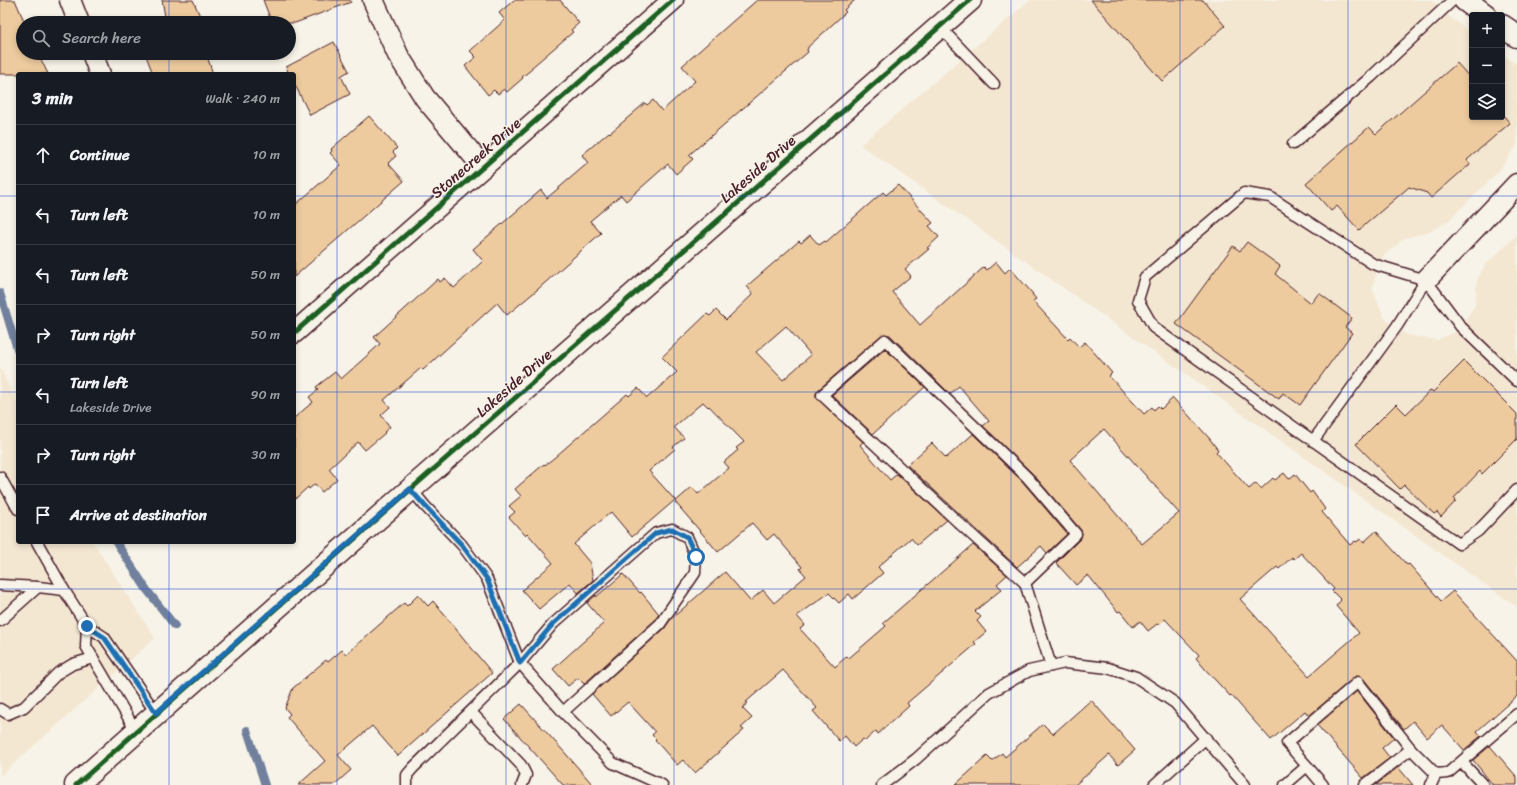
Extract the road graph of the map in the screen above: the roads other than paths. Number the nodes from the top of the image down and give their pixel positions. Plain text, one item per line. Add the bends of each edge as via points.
1 (70, 0) edge
2 (373, 0) edge
3 (673, 0) edge
4 (970, 0) edge
5 (1453, 0) edge
6 (1465, 0) edge
7 (1481, 12) edge
8 (76, 16) edge
9 (939, 26) junction
10 (1505, 28) edge
11 (1517, 36) edge
12 (95, 60) edge
13 (99, 72) edge
14 (994, 84) dead end
15 (1293, 144) dead end
16 (483, 167) junction
17 (1517, 184) edge
18 (1426, 280) junction
19 (296, 331) edge
20 (1517, 381) edge
21 (1313, 441) junction
22 (0, 477) edge
23 (410, 489) junction
24 (1517, 490) edge
25 (16, 505) edge
26 (38, 544) edge
27 (1025, 582) junction
28 (0, 585) edge
29 (38, 587) junction
30 (64, 590) junction
31 (0, 621) edge
32 (87, 626) junction
33 (93, 658) junction
34 (520, 663) junction
35 (1051, 666) junction
36 (0, 709) edge
37 (471, 712) junction
38 (563, 712) junction
39 (156, 713) junction
40 (1517, 714) edge
41 (136, 731) junction
42 (1206, 738) junction
43 (1412, 749) junction
44 (1462, 762) junction
45 (1307, 766) junction
46 (1436, 774) junction
47 (76, 785) edge
48 (407, 785) edge
49 (522, 785) edge
50 (662, 785) edge
51 (882, 785) edge
52 (1154, 785) edge
53 (1245, 785) edge
54 (1285, 785) edge
55 (1323, 785) edge
56 (1365, 785) edge
57 (1431, 785) edge
58 (1483, 785) edge

1 - 8 street
2 - 16 street via 398,55 425,98
3 - 16 street, Stonecreek Drive
4 - 9 street, Lakeside Drive
5 - 15 lane
6 - 7 street
9 - 14 lane
9 - 23 street, Lakeside Drive
10 - 11 street
12 - 13 street
16 - 19 street, Stonecreek Drive
17 - 18 street
18 - 20 lane via 1461,327
18 - 21 lane via 1397,326
18 - 21 lane via 1373,264 1270,197 1244,193 1145,277 1138,300 1154,328
21 - 24 lane via 1459,544 1478,531
22 - 25 lane
23 - 34 lane via 462,545 487,579
23 - 39 street, Lakeside Drive
26 - 30 lane
27 - 27 lane via 822,395 885,340 1027,477 1076,534
27 - 35 lane
28 - 29 lane
29 - 30 lane
29 - 31 lane
30 - 32 lane
32 - 33 lane via 86,646
32 - 39 lane via 104,637
33 - 36 lane via 73,664 58,673 24,707 8,714
33 - 41 lane
34 - 37 lane
34 - 38 lane
34 - 38 lane via 553,624 656,533 672,529 687,537 696,557 695,573 660,624
35 - 42 lane via 1065,664 1108,668 1136,677 1175,703
35 - 51 lane via 1029,672 990,693 916,759
37 - 48 lane via 413,768 407,775
37 - 49 lane via 521,765 526,775
38 - 50 lane via 613,762
39 - 41 street, Lakeside Drive
40 - 44 lane
41 - 47 street, Lakeside Drive
42 - 52 lane
42 - 53 lane
43 - 45 lane via 1358,682 1287,743
43 - 46 lane
43 - 56 lane
44 - 46 lane via 1448,774
44 - 58 lane
45 - 54 lane
45 - 55 lane
46 - 57 lane

